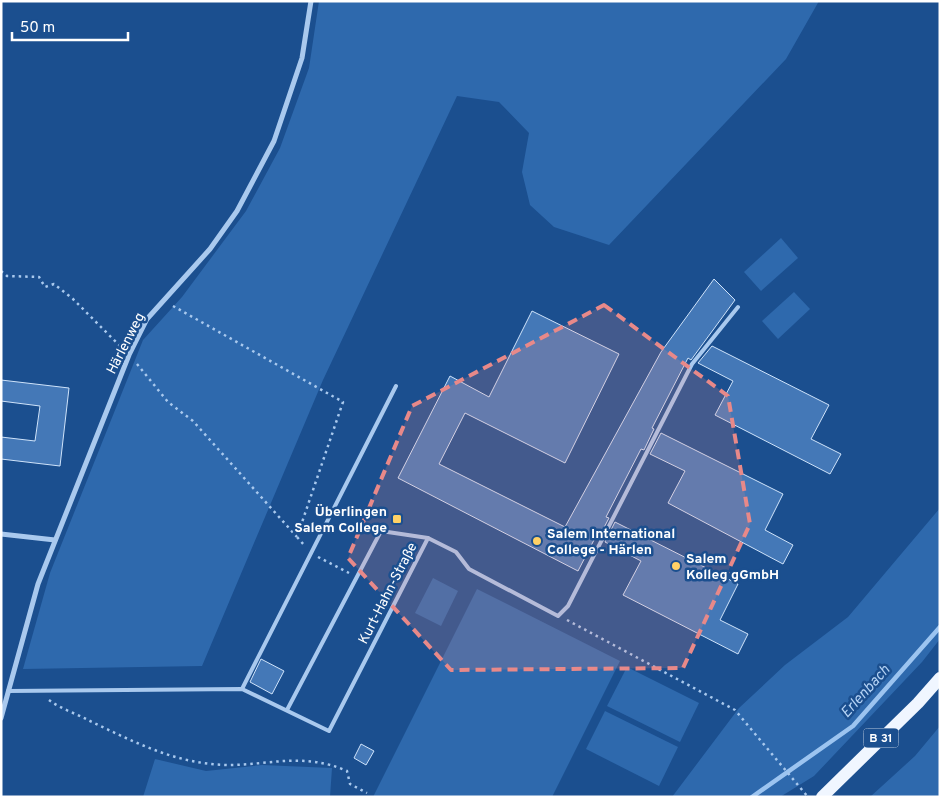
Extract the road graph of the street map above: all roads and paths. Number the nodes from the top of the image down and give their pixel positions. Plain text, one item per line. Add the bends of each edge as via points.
1 (310, 1) edge
2 (1, 271) edge
3 (163, 301) junction
4 (738, 307) dead end
5 (129, 355) junction
6 (396, 386) dead end
7 (1, 534) edge
8 (297, 537) junction
9 (428, 538) junction
10 (55, 540) junction
11 (311, 553) junction
12 (356, 577) junction
13 (558, 616) junction
14 (940, 678) edge
15 (242, 689) junction
16 (8, 691) junction
17 (42, 691) junction
18 (287, 710) junction
19 (1, 718) edge
20 (368, 793) dead end
21 (808, 797) edge
22 (822, 797) edge

1 - 3 street, Härlenweg via 302,58 274,141 237,211 210,249
2 - 5 path via 7,276 39,277 45,287 54,284
3 - 5 street, Härlenweg via 147,319
3 - 8 path via 343,402
4 - 13 lane via 692,364 568,606
5 - 8 path via 168,402 193,421
5 - 10 street, Härlenweg
6 - 11 lane
7 - 10 street
8 - 11 path
9 - 12 lane, Kurt-Hahn-Straße via 381,531
9 - 13 lane via 456,552 469,569
9 - 18 lane, Kurt-Hahn-Straße via 329,732
10 - 16 street, Härlenweg via 38,584
11 - 12 path
11 - 15 lane
12 - 18 lane, Kurt-Hahn-Straße
13 - 21 path via 735,710
14 - 22 main road, B 31
15 - 17 lane, Kurt-Hahn-Straße
15 - 18 lane, Kurt-Hahn-Straße
16 - 17 lane, Kurt-Hahn-Straße
16 - 19 street
17 - 20 path via 50,702 171,757 229,765 284,760 327,762 347,771 350,784

